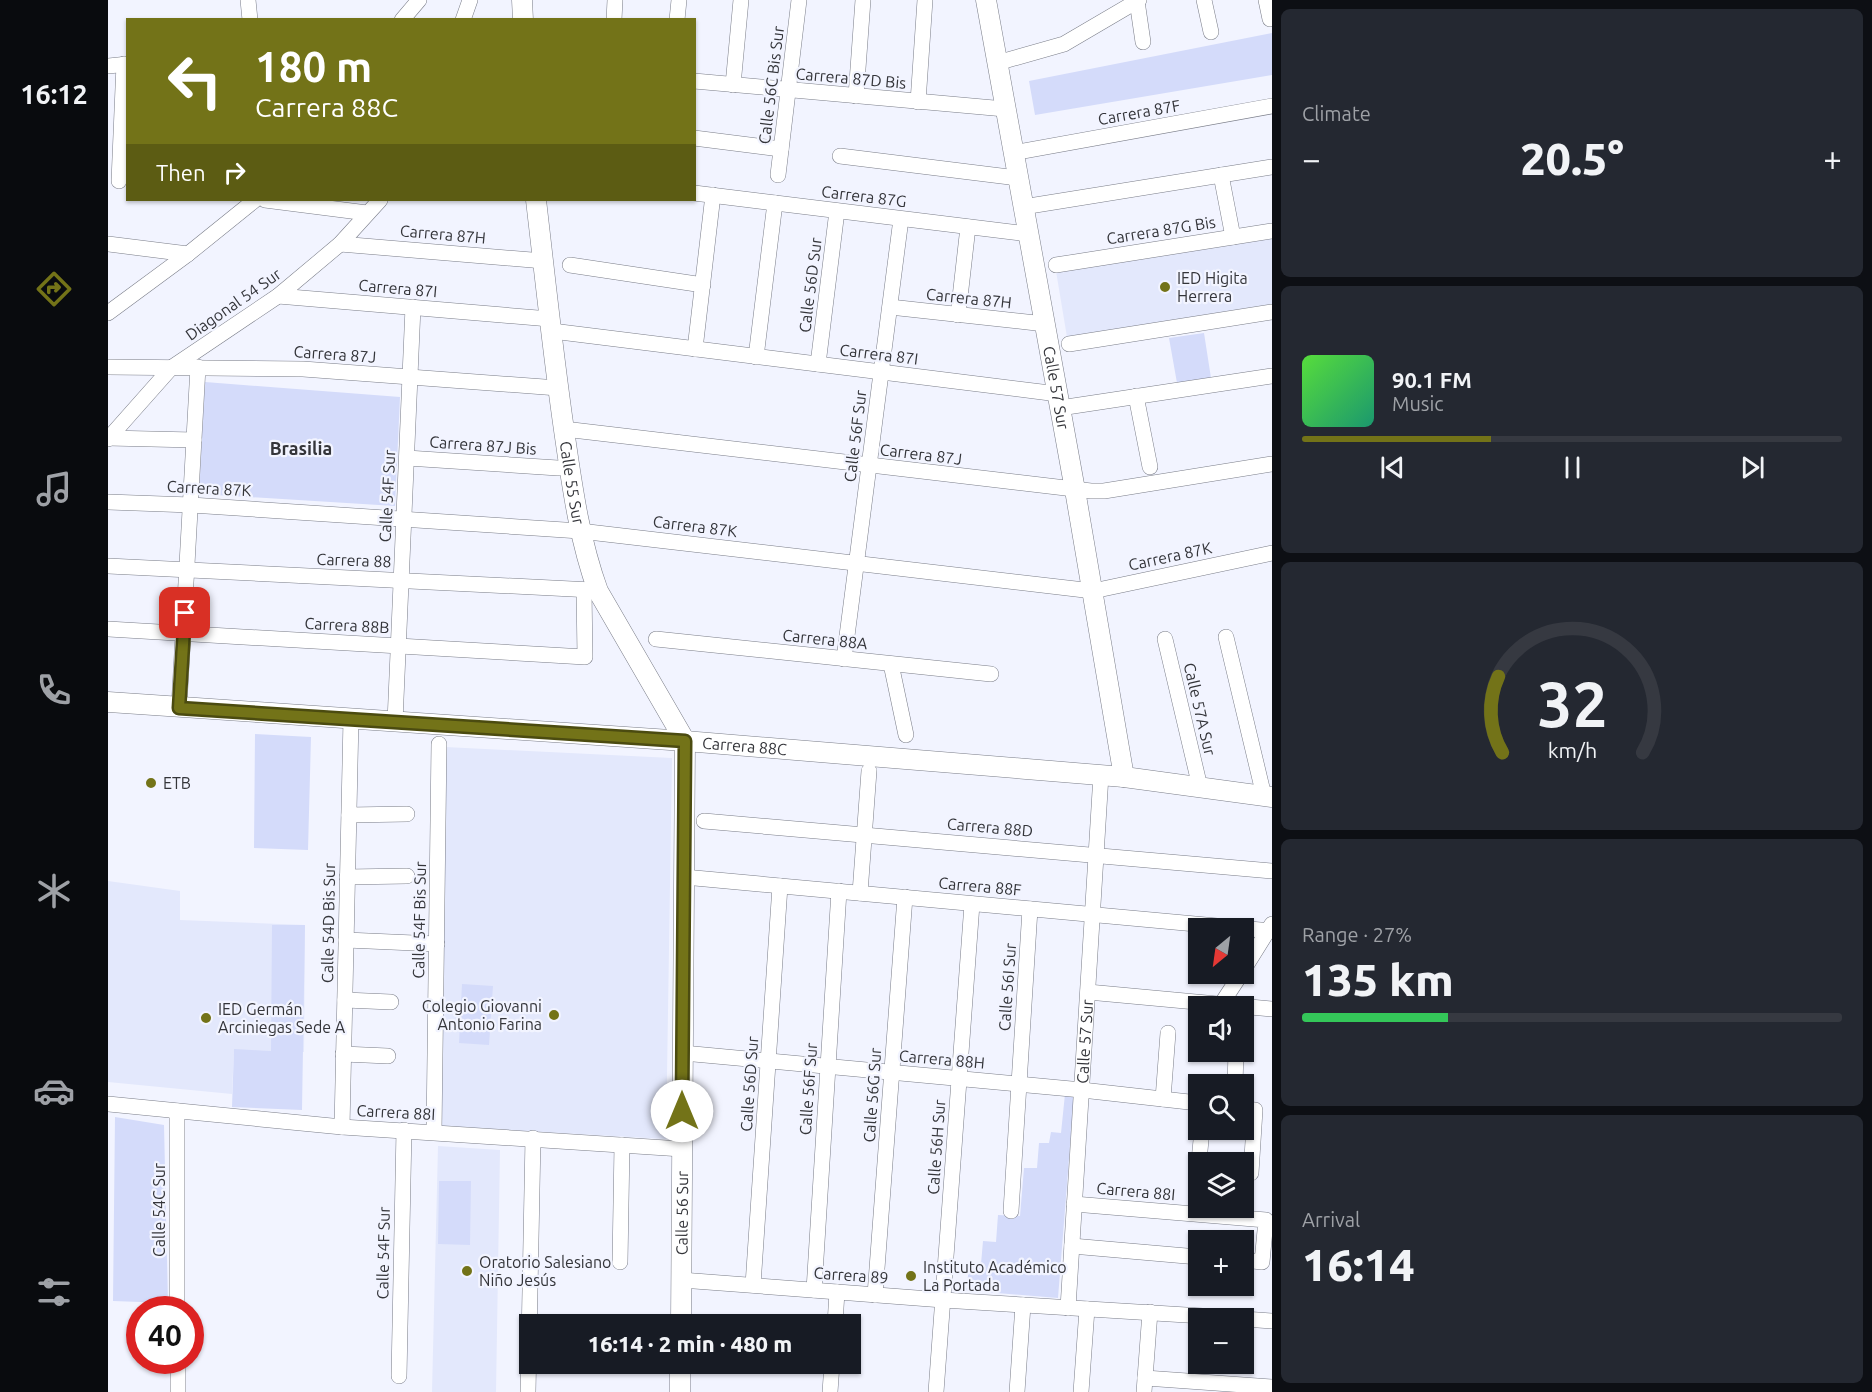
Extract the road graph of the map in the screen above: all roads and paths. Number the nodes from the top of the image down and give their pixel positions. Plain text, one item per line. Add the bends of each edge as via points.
1 (248, 0) edge
2 (418, 0) edge
3 (471, 0) edge
4 (522, 0) edge
5 (615, 0) edge
6 (679, 0) edge
7 (741, 0) edge
8 (799, 0) edge
9 (863, 0) edge
10 (925, 0) edge
11 (986, 0) edge
12 (1204, 0) edge
13 (1266, 0) edge
14 (1138, 1) edge
15 (250, 18) edge
16 (404, 18) edge
17 (464, 18) edge
18 (524, 18) edge
19 (614, 18) edge
20 (677, 18) edge
21 (1270, 19) dead end
22 (1210, 32) dead end
23 (1143, 42) dead end
24 (997, 63) junction
25 (120, 65) edge
26 (696, 81) edge
27 (734, 85) junction
28 (788, 90) junction
29 (856, 96) junction
30 (918, 102) junction
31 (1272, 106) edge
32 (1005, 109) junction
33 (696, 138) edge
34 (781, 149) junction
35 (1013, 153) junction
36 (840, 156) dead end
37 (1272, 167) edge
38 (778, 175) dead end
39 (1221, 176) junction
40 (1018, 178) junction
41 (118, 181) edge
42 (696, 193) edge
43 (712, 195) junction
44 (254, 201) edge
45 (273, 201) edge
46 (379, 201) edge
47 (537, 201) edge
48 (775, 203) junction
49 (1023, 207) junction
50 (837, 211) junction
51 (367, 213) junction
52 (901, 219) junction
53 (968, 227) junction
54 (1272, 231) edge
55 (1028, 234) junction
56 (1233, 237) junction
57 (108, 244) edge
58 (340, 244) junction
59 (188, 254) junction
60 (544, 261) junction
61 (570, 265) dead end
62 (1056, 266) dead end
63 (703, 285) junction
64 (278, 296) junction
65 (414, 307) junction
66 (890, 308) junction
67 (109, 312) edge
68 (1272, 312) edge
69 (958, 315) junction
70 (1045, 324) junction
71 (551, 325) junction
72 (1069, 344) dead end
73 (695, 349) junction
74 (756, 357) junction
75 (818, 364) junction
76 (108, 367) edge
77 (198, 367) junction
78 (171, 368) junction
79 (881, 372) junction
80 (1272, 376) edge
81 (410, 378) junction
82 (558, 388) junction
83 (1136, 396) junction
84 (1059, 401) junction
85 (564, 429) junction
86 (108, 438) edge
87 (194, 440) junction
88 (407, 458) junction
89 (1272, 464) edge
90 (869, 466) junction
91 (1150, 467) dead end
92 (558, 468) dead end
93 (1076, 490) junction
94 (108, 502) edge
95 (190, 505) junction
96 (404, 519) junction
97 (580, 531) junction
98 (1272, 553) edge
99 (856, 564) junction
100 (108, 566) edge
101 (187, 571) junction
102 (401, 580) junction
103 (591, 590) junction
104 (1093, 591) junction
105 (108, 628) edge
106 (183, 633) junction
107 (1226, 637) dead end
108 (656, 639) dead end
109 (1165, 639) dead end
110 (398, 646) junction
111 (844, 659) junction
112 (891, 664) junction
113 (991, 674) dead end
114 (108, 702) edge
115 (179, 708) junction
116 (351, 719) junction
117 (395, 722) junction
118 (906, 735) dead end
119 (685, 741) junction
120 (439, 744) dead end
121 (869, 771) dead end
122 (1101, 775) junction
123 (1125, 777) junction
124 (1200, 787) junction
125 (1268, 796) edge
126 (407, 814) dead end
127 (349, 815) junction
128 (704, 821) dead end
129 (864, 835) junction
130 (1096, 854) junction
131 (1272, 871) edge
132 (407, 876) dead end
133 (347, 877) junction
134 (684, 877) junction
135 (780, 886) junction
136 (839, 891) junction
137 (860, 893) junction
138 (905, 897) junction
139 (972, 904) junction
140 (1030, 909) junction
141 (1093, 915) junction
142 (1271, 929) edge
143 (346, 940) junction
144 (437, 944) junction
145 (1254, 954) edge
146 (1088, 992) junction
147 (345, 1000) junction
148 (391, 1002) dead end
149 (1188, 1002) edge
150 (1254, 1008) edge
151 (1272, 1009) edge
152 (1168, 1034) dead end
153 (683, 1053) junction
154 (344, 1054) junction
155 (388, 1056) dead end
156 (768, 1061) junction
157 (828, 1066) junction
158 (892, 1072) junction
159 (959, 1079) junction
160 (1019, 1084) junction
161 (1082, 1090) junction
162 (1163, 1099) junction
163 (1188, 1102) edge
164 (108, 1104) edge
165 (177, 1111) junction
166 (342, 1127) junction
167 (404, 1130) junction
168 (434, 1132) junction
169 (533, 1138) junction
170 (622, 1145) junction
171 (682, 1149) junction
172 (1074, 1204) junction
173 (1011, 1211) dead end
174 (1072, 1246) junction
175 (1188, 1256) edge
176 (1254, 1261) edge
177 (620, 1262) dead end
178 (681, 1280) junction
179 (753, 1285) junction
180 (814, 1290) junction
181 (837, 1292) junction
182 (875, 1295) junction
183 (177, 1296) edge
184 (943, 1300) junction
185 (1023, 1305) junction
186 (1068, 1308) junction
187 (1087, 1309) junction
188 (1150, 1312) junction
189 (681, 1314) edge
190 (836, 1314) edge
191 (1188, 1315) edge
192 (1254, 1320) edge
193 (1272, 1321) edge
194 (178, 1374) edge
195 (680, 1374) edge
196 (831, 1374) edge
197 (399, 1376) dead end
198 (1145, 1385) edge
199 (1272, 1387) edge
200 (1214, 1388) edge
201 (178, 1392) edge
202 (528, 1392) edge
203 (680, 1392) edge
204 (830, 1392) edge
205 (936, 1392) edge
206 (1017, 1392) edge
207 (1081, 1392) edge

1 - 15 street
2 - 16 street
3 - 17 street
4 - 18 street
5 - 19 street
6 - 20 street
7 - 27 street
8 - 28 street, Calle 56C Bis Sur
9 - 29 street
10 - 30 street
11 - 24 street, Calle 57 Sur
12 - 22 street
13 - 21 street
14 - 23 street
14 - 24 street via 1064,44
24 - 32 street, Calle 57 Sur
25 - 41 street
26 - 27 street, Carrera 87D Bis
27 - 28 street, Carrera 87D Bis
28 - 29 street, Carrera 87D Bis
28 - 34 street, Calle 56C Bis Sur
29 - 30 street, Carrera 87D Bis
30 - 32 street, Carrera 87D Bis
31 - 35 street, Carrera 87F
32 - 35 street, Calle 57 Sur
33 - 34 street
34 - 38 street, Calle 56C Bis Sur
35 - 40 street, Calle 57 Sur
36 - 40 street
37 - 39 street
39 - 49 street
39 - 56 street
40 - 49 street, Calle 57 Sur
42 - 43 street, Carrera 87G
43 - 48 street, Carrera 87G
43 - 63 street
44 - 59 street
45 - 51 street
46 - 51 street, Diagonal 54 Sur
47 - 60 street, Calle 55 Sur
48 - 50 street, Carrera 87G
48 - 74 street
49 - 55 street, Calle 57 Sur
50 - 52 street, Carrera 87G
50 - 75 street, Calle 56D Sur
51 - 58 street, Diagonal 54 Sur
52 - 53 street, Carrera 87G
52 - 66 street, Calle 56F Sur
53 - 55 street, Carrera 87G
53 - 69 street
54 - 56 street, Carrera 87G Bis
55 - 70 street, Calle 57 Sur
56 - 62 street, Carrera 87G Bis
57 - 59 street
58 - 60 street, Carrera 87H
58 - 64 street, Diagonal 54 Sur
59 - 67 street
60 - 71 street, Calle 55 Sur
61 - 63 street
63 - 73 street
64 - 65 street, Carrera 87I
64 - 78 street, Diagonal 54 Sur
65 - 71 street, Carrera 87I
65 - 81 street, Calle 54F Sur
66 - 69 street, Carrera 87H
66 - 79 street, Calle 56F Sur
68 - 72 street
69 - 70 street, Carrera 87H
70 - 84 street, Calle 57 Sur
71 - 73 street, Carrera 87I
71 - 82 street, Calle 55 Sur
73 - 74 street, Carrera 87I
74 - 75 street, Carrera 87I
75 - 79 street, Carrera 87I
76 - 78 street, Carrera 87J
77 - 78 street, Carrera 87J
77 - 81 street, Carrera 87J via 303,369
77 - 87 street
78 - 86 street, Diagonal 54 Sur
79 - 84 street, Carrera 87I
79 - 90 street, Calle 56F Sur
80 - 83 street, Carrera 87I
81 - 82 street, Carrera 87J
81 - 88 street, Calle 54F Sur
82 - 85 street, Calle 55 Sur
83 - 84 street, Carrera 87I
83 - 91 street
84 - 93 street, Calle 57 Sur
85 - 90 street, Carrera 87J
85 - 97 street, Calle 55 Sur
86 - 87 street
87 - 95 street
88 - 92 street, Carrera 87J Bis
88 - 96 street, Calle 54F Sur
89 - 93 street, Carrera 87J via 1104,491
90 - 93 street, Carrera 87J
90 - 99 street, Calle 56F Sur
93 - 104 street, Calle 57 Sur
94 - 95 street, Carrera 87K
95 - 96 street, Carrera 87K
95 - 101 street
96 - 97 street, Carrera 87K
96 - 102 street, Calle 54F Sur
97 - 99 street, Carrera 87K
97 - 103 street, Calle 55 Sur
98 - 104 street, Carrera 87K
99 - 104 street, Carrera 87K
99 - 111 street, Calle 56F Sur
100 - 101 street, Carrera 88
101 - 102 street, Carrera 88
101 - 106 street
102 - 103 street, Carrera 88
102 - 110 street, Calle 54F Sur
103 - 110 street, Carrera 88B via 585,657
103 - 119 street, Calle 55 Sur
104 - 123 street, Calle 57 Sur
105 - 106 street, Carrera 88B
106 - 110 street, Carrera 88B
106 - 115 street
107 - 125 street
108 - 111 street, Carrera 88A
109 - 124 street, Calle 57A Sur
110 - 117 street, Calle 54F Sur
111 - 112 street, Carrera 88A
112 - 113 street, Carrera 88A
112 - 118 street
114 - 115 street, Carrera 88C
115 - 116 street, Carrera 88C
116 - 117 street, Carrera 88C
116 - 127 street, Calle 54D Bis Sur
117 - 119 street, Carrera 88C
119 - 122 street, Carrera 88C
119 - 134 street, Calle 56 Sur
120 - 144 street, Calle 54F Bis Sur
121 - 129 street
122 - 123 street, Carrera 88C
122 - 130 street, Calle 57 Sur
123 - 124 street, Carrera 88C
124 - 125 street, Carrera 88C
126 - 127 street
127 - 133 street, Calle 54D Bis Sur
128 - 129 street, Carrera 88D
129 - 130 street, Carrera 88D
129 - 137 street
130 - 131 street, Carrera 88D
130 - 141 street, Calle 57 Sur
132 - 133 street
133 - 143 street, Calle 54D Bis Sur
134 - 135 street, Carrera 88F
134 - 153 street, Calle 56 Sur
135 - 136 street, Carrera 88F
135 - 156 street, Calle 56D Sur
136 - 137 street, Carrera 88F
136 - 157 street, Calle 56F Sur
137 - 138 street, Carrera 88F
138 - 139 street, Carrera 88F
138 - 158 street, Calle 56G Sur
139 - 140 street, Carrera 88F
139 - 159 street, Calle 56H Sur
140 - 141 street, Carrera 88F
140 - 160 street, Calle 56I Sur
141 - 142 street, Carrera 88F
141 - 146 street, Calle 57 Sur
142 - 145 street
143 - 144 street
143 - 147 street, Calle 54D Bis Sur
144 - 168 street, Calle 54F Bis Sur
146 - 149 street
146 - 161 street, Calle 57 Sur
147 - 148 street
147 - 154 street, Calle 54D Bis Sur
150 - 151 street
152 - 162 street
153 - 156 street, Carrera 88H
153 - 171 street, Calle 56 Sur
154 - 155 street
154 - 166 street, Calle 54D Bis Sur
156 - 157 street, Carrera 88H
156 - 179 street, Calle 56D Sur
157 - 158 street, Carrera 88H
157 - 180 street, Calle 56F Sur
158 - 159 street, Carrera 88H
158 - 182 street, Calle 56G Sur
159 - 160 street, Carrera 88H
159 - 184 street, Calle 56H Sur
160 - 161 street, Carrera 88H
160 - 173 street, Calle 56I Sur
161 - 162 street, Carrera 88H
161 - 172 street, Calle 57 Sur
162 - 163 street, Carrera 88H
164 - 165 street, Carrera 88I
165 - 166 street, Carrera 88I
165 - 183 street, Calle 54C Sur
166 - 167 street, Carrera 88I
167 - 168 street, Carrera 88I
167 - 197 street, Calle 54F Sur
168 - 169 street, Carrera 88I
169 - 170 street, Carrera 88I
169 - 202 street
170 - 171 street, Carrera 88I
170 - 177 street
171 - 178 street, Calle 56 Sur
172 - 174 street, Calle 57 Sur
172 - 176 street, Carrera 88I via 1266,1220 1262,1262
174 - 175 street
174 - 186 street, Calle 57 Sur
178 - 179 street, Carrera 89
178 - 189 street, Calle 56 Sur
179 - 180 street, Carrera 89
180 - 181 street, Carrera 89
181 - 182 street, Carrera 89
181 - 190 street
182 - 184 street, Carrera 89
184 - 185 street, Carrera 89
184 - 205 street, Calle 56H Sur
185 - 186 street, Carrera 89
185 - 206 street
186 - 187 street, Carrera 89
187 - 188 street, Carrera 89
187 - 207 street
188 - 191 street, Carrera 89
188 - 198 street
192 - 193 street
194 - 201 street
195 - 203 street
196 - 204 street
198 - 200 street
199 - 200 street

